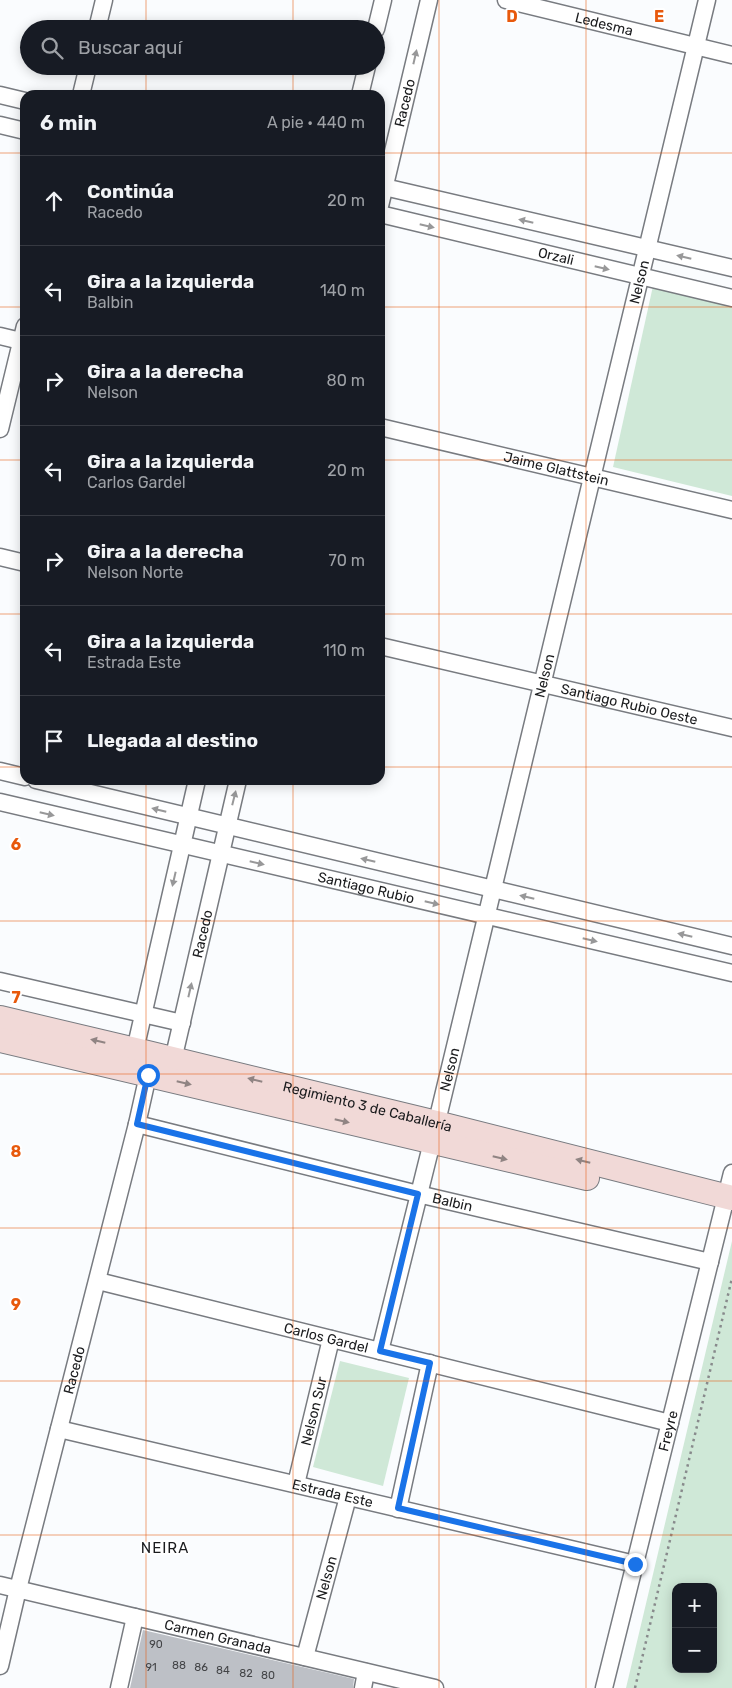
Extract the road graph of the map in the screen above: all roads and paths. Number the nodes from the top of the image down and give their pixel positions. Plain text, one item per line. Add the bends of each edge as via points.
1 (104, 0) edge
2 (383, 0) edge
3 (429, 0) edge
4 (506, 0) edge
5 (707, 0) edge
6 (99, 20) edge
7 (378, 20) edge
8 (695, 46) junction
9 (732, 55) edge
10 (86, 75) edge
11 (365, 75) edge
12 (82, 90) edge
13 (361, 90) edge
14 (0, 95) edge
15 (20, 101) edge
16 (0, 125) edge
17 (20, 130) edge
18 (385, 175) edge
19 (385, 188) edge
20 (385, 215) edge
21 (646, 249) junction
22 (732, 268) edge
23 (640, 276) junction
24 (732, 298) edge
25 (0, 336) edge
26 (20, 336) edge
27 (20, 352) edge
28 (385, 428) edge
29 (0, 430) edge
30 (591, 476) junction
31 (732, 510) edge
32 (0, 557) edge
33 (20, 562) edge
34 (385, 647) edge
35 (541, 683) junction
36 (732, 728) edge
37 (0, 771) edge
38 (20, 776) edge
39 (57, 785) edge
40 (196, 785) edge
41 (237, 785) edge
42 (0, 802) edge
43 (188, 817) junction
44 (227, 826) junction
45 (182, 846) junction
46 (220, 854) junction
47 (492, 889) junction
48 (485, 915) junction
49 (732, 946) edge
50 (732, 973) edge
51 (0, 981) edge
52 (143, 1014) junction
53 (0, 1018) edge
54 (182, 1023) junction
55 (0, 1040) edge
56 (135, 1050) junction
57 (173, 1060) junction
58 (148, 1075) junction
59 (137, 1124) junction
60 (434, 1133) junction
61 (732, 1173) edge
62 (418, 1194) junction
63 (728, 1204) edge
64 (710, 1262) junction
65 (732, 1278) edge
66 (98, 1281) junction
67 (330, 1339) junction
68 (380, 1351) junction
69 (430, 1363) junction
70 (670, 1423) junction
71 (59, 1429) junction
72 (296, 1484) junction
73 (348, 1497) junction
74 (398, 1508) junction
75 (635, 1564) junction
76 (0, 1585) edge
77 (18, 1590) junction
78 (135, 1617) junction
79 (305, 1657) junction
80 (0, 1666) edge
81 (366, 1672) junction
82 (119, 1688) edge
83 (363, 1688) edge
84 (435, 1688) edge
85 (604, 1688) edge
86 (635, 1688) edge

1 - 6 street
2 - 7 street
18 -> 3 street, Racedo
4 - 8 street, Ledesma
5 - 8 street, Nelson
8 - 9 street, Ledesma
8 - 21 street, Nelson
10 - 12 street
11 - 13 street
14 - 15 street
16 - 17 street
21 -> 19 street, Orzali
20 -> 23 street, Orzali
22 -> 21 street, Orzali
21 - 23 street, Nelson
23 - 24 street, Orzali
23 - 30 street, Nelson
25 - 26 street
27 - 29 street
28 - 30 street, Jaime Glattstein
30 - 31 street, Jaime Glattstein
30 - 35 street, Nelson
32 - 33 street
34 - 35 street, Santiago Rubio Oeste
35 - 36 street, Santiago Rubio Oeste
35 - 47 street, Nelson
37 - 38 street
43 -> 39 street, Santiago Rubio
40 - 43 street
44 -> 41 street, Racedo
42 -> 45 street, Santiago Rubio
43 - 44 street, Santiago Rubio
43 - 45 street
44 - 46 street, Racedo
47 -> 44 street, Santiago Rubio
45 - 46 street, Santiago Rubio
45 -> 52 street
46 -> 48 street, Santiago Rubio
54 -> 46 street, Racedo
47 - 48 street, Nelson
49 -> 47 street, Santiago Rubio
48 -> 50 street, Santiago Rubio
48 - 60 street, Nelson
51 - 52 street
52 - 54 street
52 - 56 street
56 -> 53 street, Regimiento 3 de Caballería
54 - 57 street, Racedo
55 - 58 street, Regimiento 3 de Caballería
56 - 57 street, Regimiento 3 de Caballería
56 - 58 street
57 - 58 street
60 -> 57 street, Regimiento 3 de Caballería
58 - 59 street, Racedo
58 -> 60 street, Regimiento 3 de Caballería
59 - 62 street, Balbin
59 - 66 street, Racedo
60 - 62 street, Nelson
60 - 63 street, Regimiento 3 de Caballería
61 - 63 street, Freyre
62 - 64 street, Balbin
62 - 68 street, Nelson
63 - 64 street, Freyre
64 - 70 street, Freyre
65 - 86 path
66 - 67 street, Carlos Gardel
66 - 71 street, Racedo
67 - 68 street, Carlos Gardel
67 - 72 street, Nelson Sur
68 - 69 street, Carlos Gardel
69 - 70 street, Carlos Gardel
69 - 74 street
70 - 75 street, Freyre
71 - 72 street, Estrada Este
71 - 77 street, Racedo
72 - 73 street, Estrada Este
73 - 74 street, Estrada Este
73 - 79 street, Nelson
74 - 75 street, Estrada Este
75 - 85 street, Freyre
76 - 77 street, Carmen Granada
77 - 78 street, Carmen Granada
77 - 80 street, Racedo
78 - 79 street, Carmen Granada
78 - 82 street
79 - 81 street, Carmen Granada
81 - 83 street
81 - 84 street, Carmen Granada

